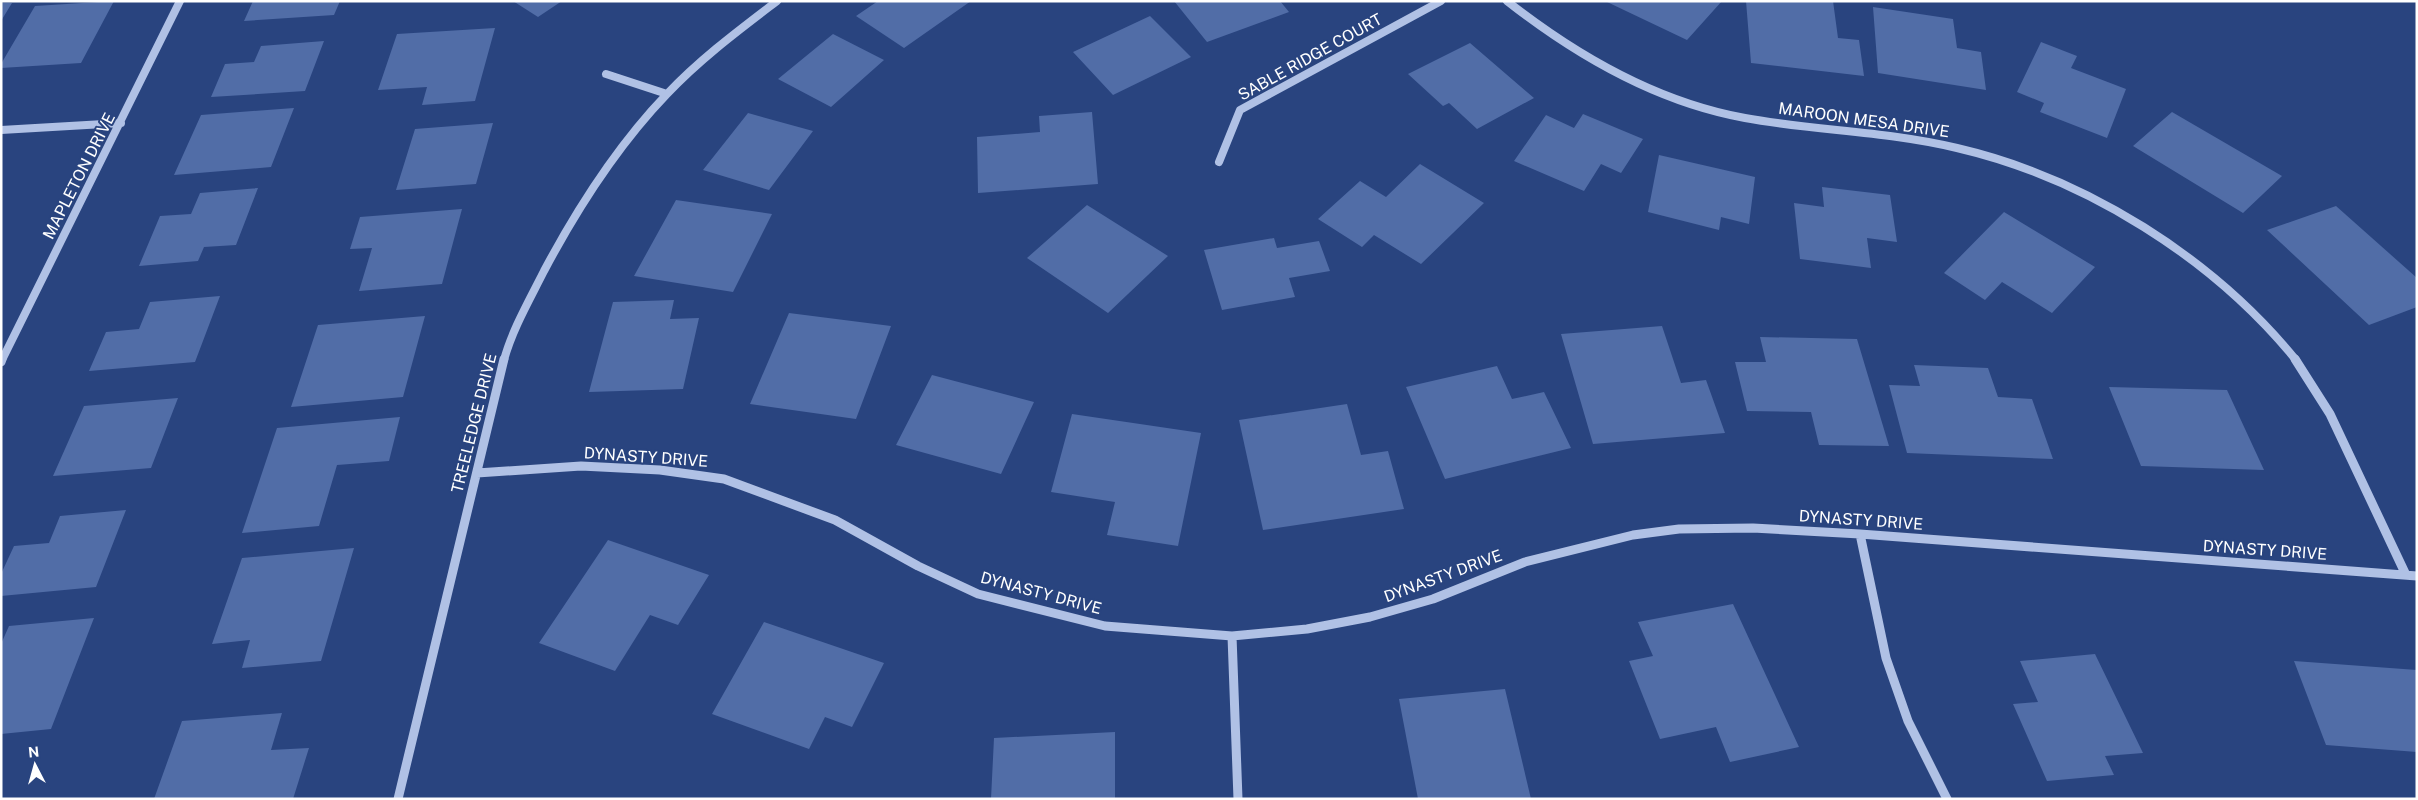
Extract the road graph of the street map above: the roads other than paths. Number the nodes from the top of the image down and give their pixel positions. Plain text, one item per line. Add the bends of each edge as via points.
1 (180, 1) edge
2 (777, 1) edge
3 (1441, 1) edge
4 (1507, 1) edge
5 (606, 74) dead end
6 (667, 94) junction
7 (121, 123) junction
8 (1, 130) edge
9 (1218, 162) dead end
10 (1, 362) edge
11 (477, 473) junction
12 (1860, 534) junction
13 (2406, 575) junction
14 (2417, 576) edge
15 (1232, 636) junction
16 (398, 799) edge
17 (1238, 799) edge
18 (1947, 799) edge

1 - 7 street, MAPLETON DRIVE
2 - 6 street, TREELEDGE DRIVE via 704,59
3 - 9 street, SABLE RIDGE COURT via 1240,110
4 - 13 street, MAROON MESA DRIVE via 1561,42 1606,69 1650,89 1741,117 1800,127 1912,138 1967,150 2034,172 2099,199 2164,239 2260,320 2299,364 2336,424
5 - 6 street
6 - 11 street, TREELEDGE DRIVE via 633,132 593,187 531,293 506,353
7 - 8 street
7 - 10 street, MAPLETON DRIVE
11 - 15 street, DYNASTY DRIVE via 581,466 660,470 724,479 835,520 918,566 978,594 1105,626
11 - 16 street, TREELEDGE DRIVE
12 - 13 street, DYNASTY DRIVE
12 - 15 street, DYNASTY DRIVE via 1753,528 1679,529 1633,535 1525,562 1433,599 1370,617 1307,629
12 - 18 street via 1886,658 1908,721
13 - 14 street, DYNASTY DRIVE
15 - 17 street

